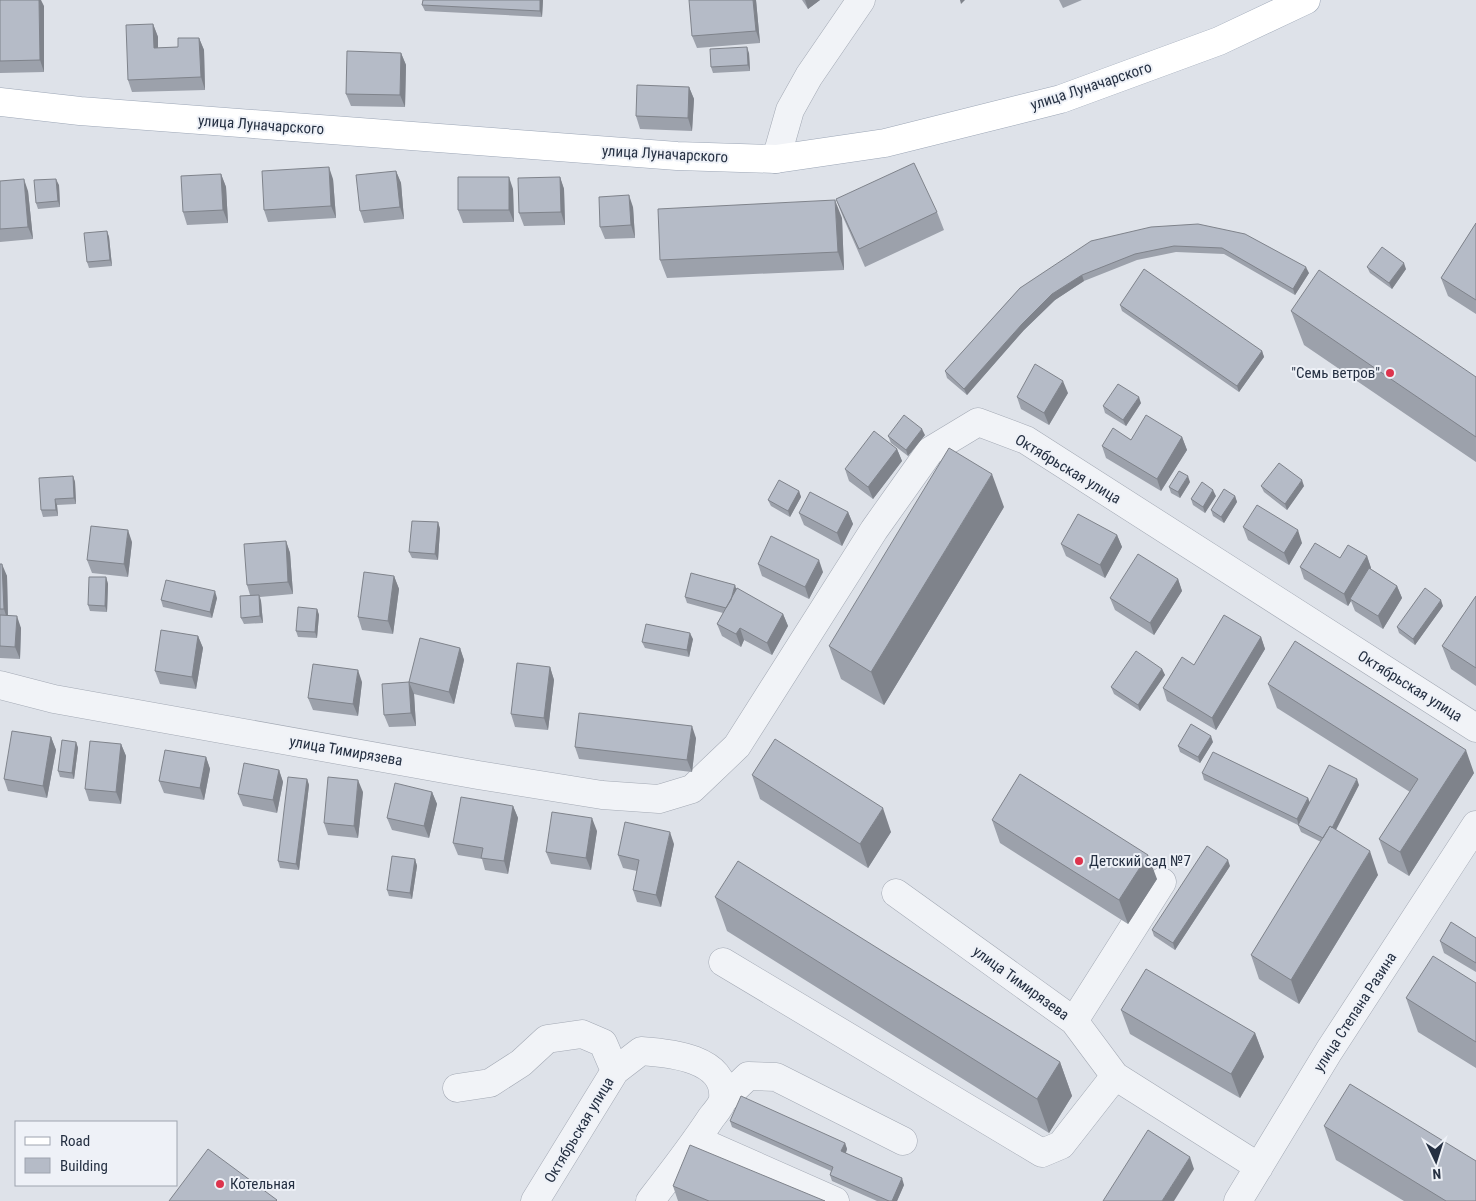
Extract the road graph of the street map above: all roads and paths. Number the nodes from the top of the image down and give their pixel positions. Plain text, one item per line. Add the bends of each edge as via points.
1 (861, 0) edge
2 (1306, 0) edge
3 (0, 102) edge
4 (776, 159) junction
5 (0, 685) edge
6 (1476, 728) edge
7 (692, 789) joint
8 (1476, 825) edge
9 (1162, 882) dead end
10 (896, 893) dead end
11 (723, 962) dead end
12 (1074, 1021) junction
13 (615, 1071) junction
14 (1116, 1076) junction
15 (457, 1088) dead end
16 (723, 1100) junction
17 (697, 1140) junction
18 (903, 1141) dead end
19 (1259, 1167) junction
20 (535, 1201) edge
21 (650, 1201) edge
22 (835, 1201) edge
23 (1238, 1201) edge

1 - 4 street via 790,110
2 - 4 main road, улица Луначарского via 1219,41 1061,98 885,142
3 - 4 main road, улица Луначарского via 80,111 677,156
5 - 7 street, улица Тимирязева via 54,699 602,795 659,799
6 - 7 street, Октябрьская улица via 1026,440 978,422 930,451 874,530 737,746
8 - 19 street, улица Степана Разина via 1329,1051
9 - 12 street
10 - 12 street, улица Тимирязева
11 - 14 street via 1042,1153 1061,1146
12 - 14 street, улица Тимирязева
13 - 15 street, Октябрьская улица via 603,1043 582,1034 548,1039 521,1063 490,1083
13 - 16 street via 641,1051 670,1053 705,1064 721,1081
13 - 20 street, Октябрьская улица
14 - 19 street, улица Тимирязева
16 - 17 street
16 - 18 street via 748,1076 776,1078
17 - 21 street
17 - 22 street
19 - 23 street, улица Степана Разина

